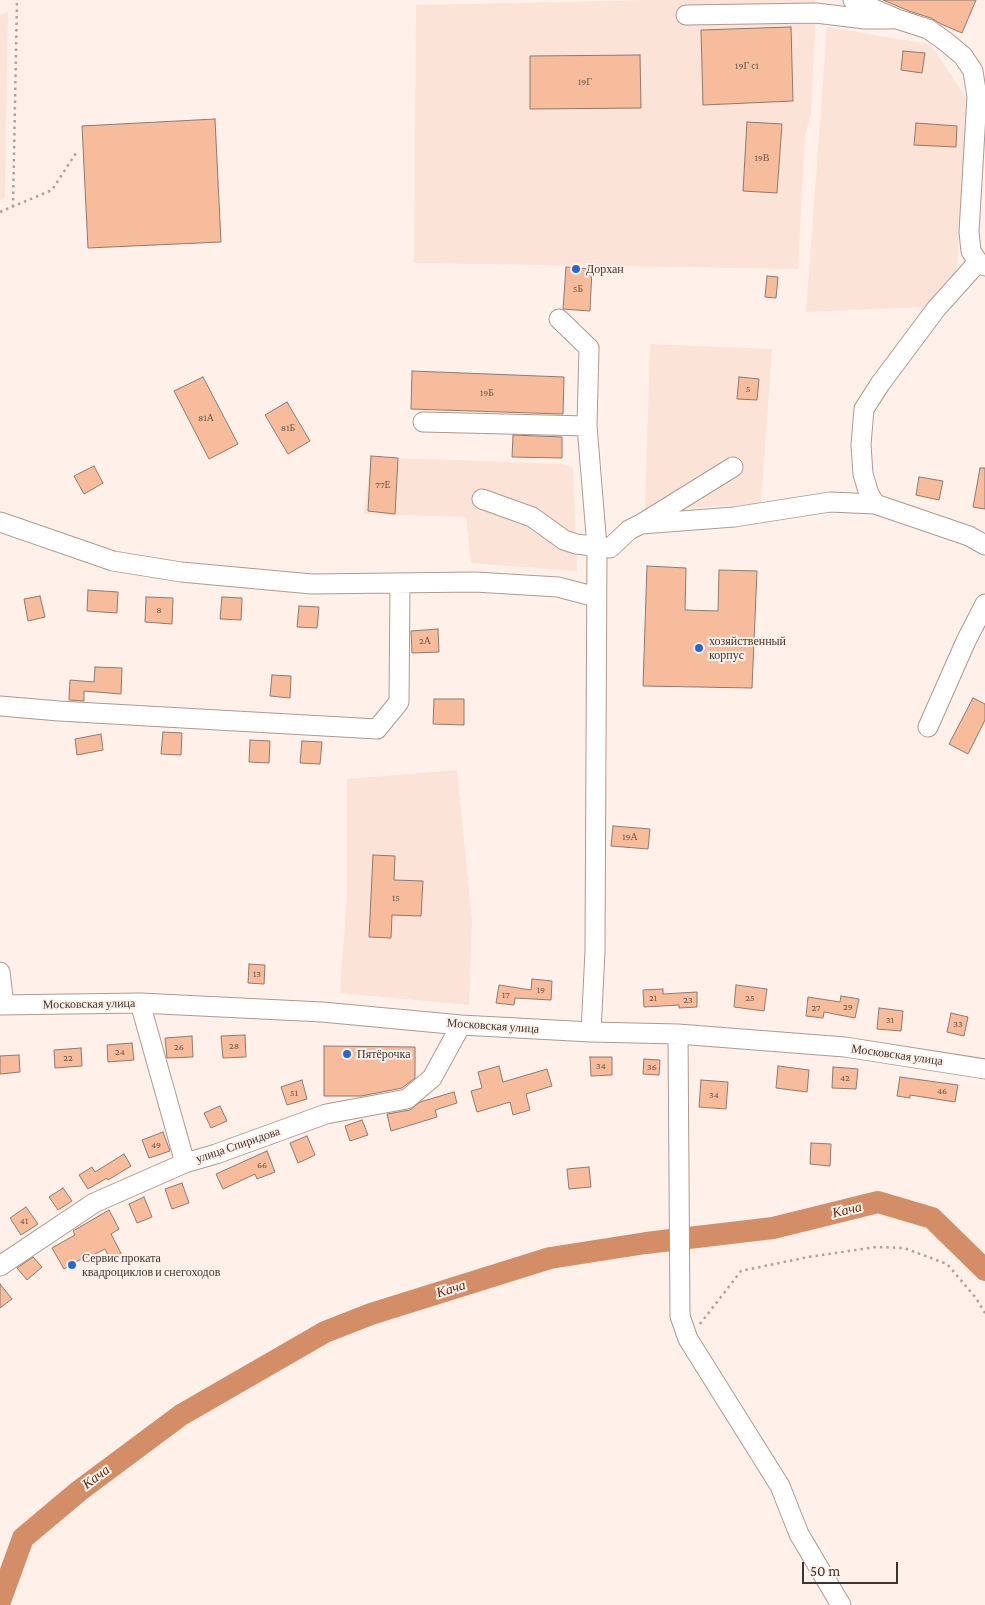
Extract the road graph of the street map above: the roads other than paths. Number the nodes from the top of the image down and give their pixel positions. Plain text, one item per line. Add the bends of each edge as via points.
1 (853, 0) edge
2 (686, 15) dead end
3 (898, 19) junction
4 (979, 73) edge
5 (982, 264) edge
6 (559, 319) dead end
7 (423, 422) dead end
8 (588, 426) junction
9 (733, 467) dead end
10 (482, 499) dead end
11 (875, 504) junction
12 (0, 522) edge
13 (641, 524) junction
14 (985, 545) edge
15 (597, 547) junction
16 (400, 583) junction
17 (596, 597) junction
18 (985, 604) edge
19 (0, 706) edge
20 (928, 727) dead end
21 (0, 972) edge
22 (140, 1003) junction
23 (2, 1005) edge
24 (461, 1025) junction
25 (591, 1032) junction
26 (678, 1034) junction
27 (985, 1069) edge
28 (185, 1163) junction
29 (0, 1266) edge
30 (840, 1605) edge

1 - 3 street
2 - 3 street via 816,13
3 - 4 street via 928,29
4 - 5 street via 969,232 971,251
5 - 11 street via 936,308 864,409 863,474
6 - 8 street via 589,348
7 - 8 street
8 - 15 street
9 - 13 street
10 - 15 street via 532,518 564,540
11 - 13 street via 830,502 734,517
11 - 14 street via 969,536
12 - 16 street via 113,561 142,567 312,584
13 - 15 street via 629,530 610,548
15 - 17 street
16 - 17 street via 475,582 558,587
16 - 19 street via 399,702 377,729
17 - 25 street via 595,950
18 - 20 street
21 - 23 street
22 - 23 street, Московская улица
22 - 24 street, Московская улица via 322,1012
22 - 28 street
24 - 25 street, Московская улица
24 - 28 street, улица Спиридова via 432,1078 407,1099 326,1114
25 - 26 street, Московская улица
26 - 27 street, Московская улица via 845,1047
26 - 30 street via 680,1316 688,1339 780,1486 799,1534
28 - 29 street, улица Спиридова via 94,1203

